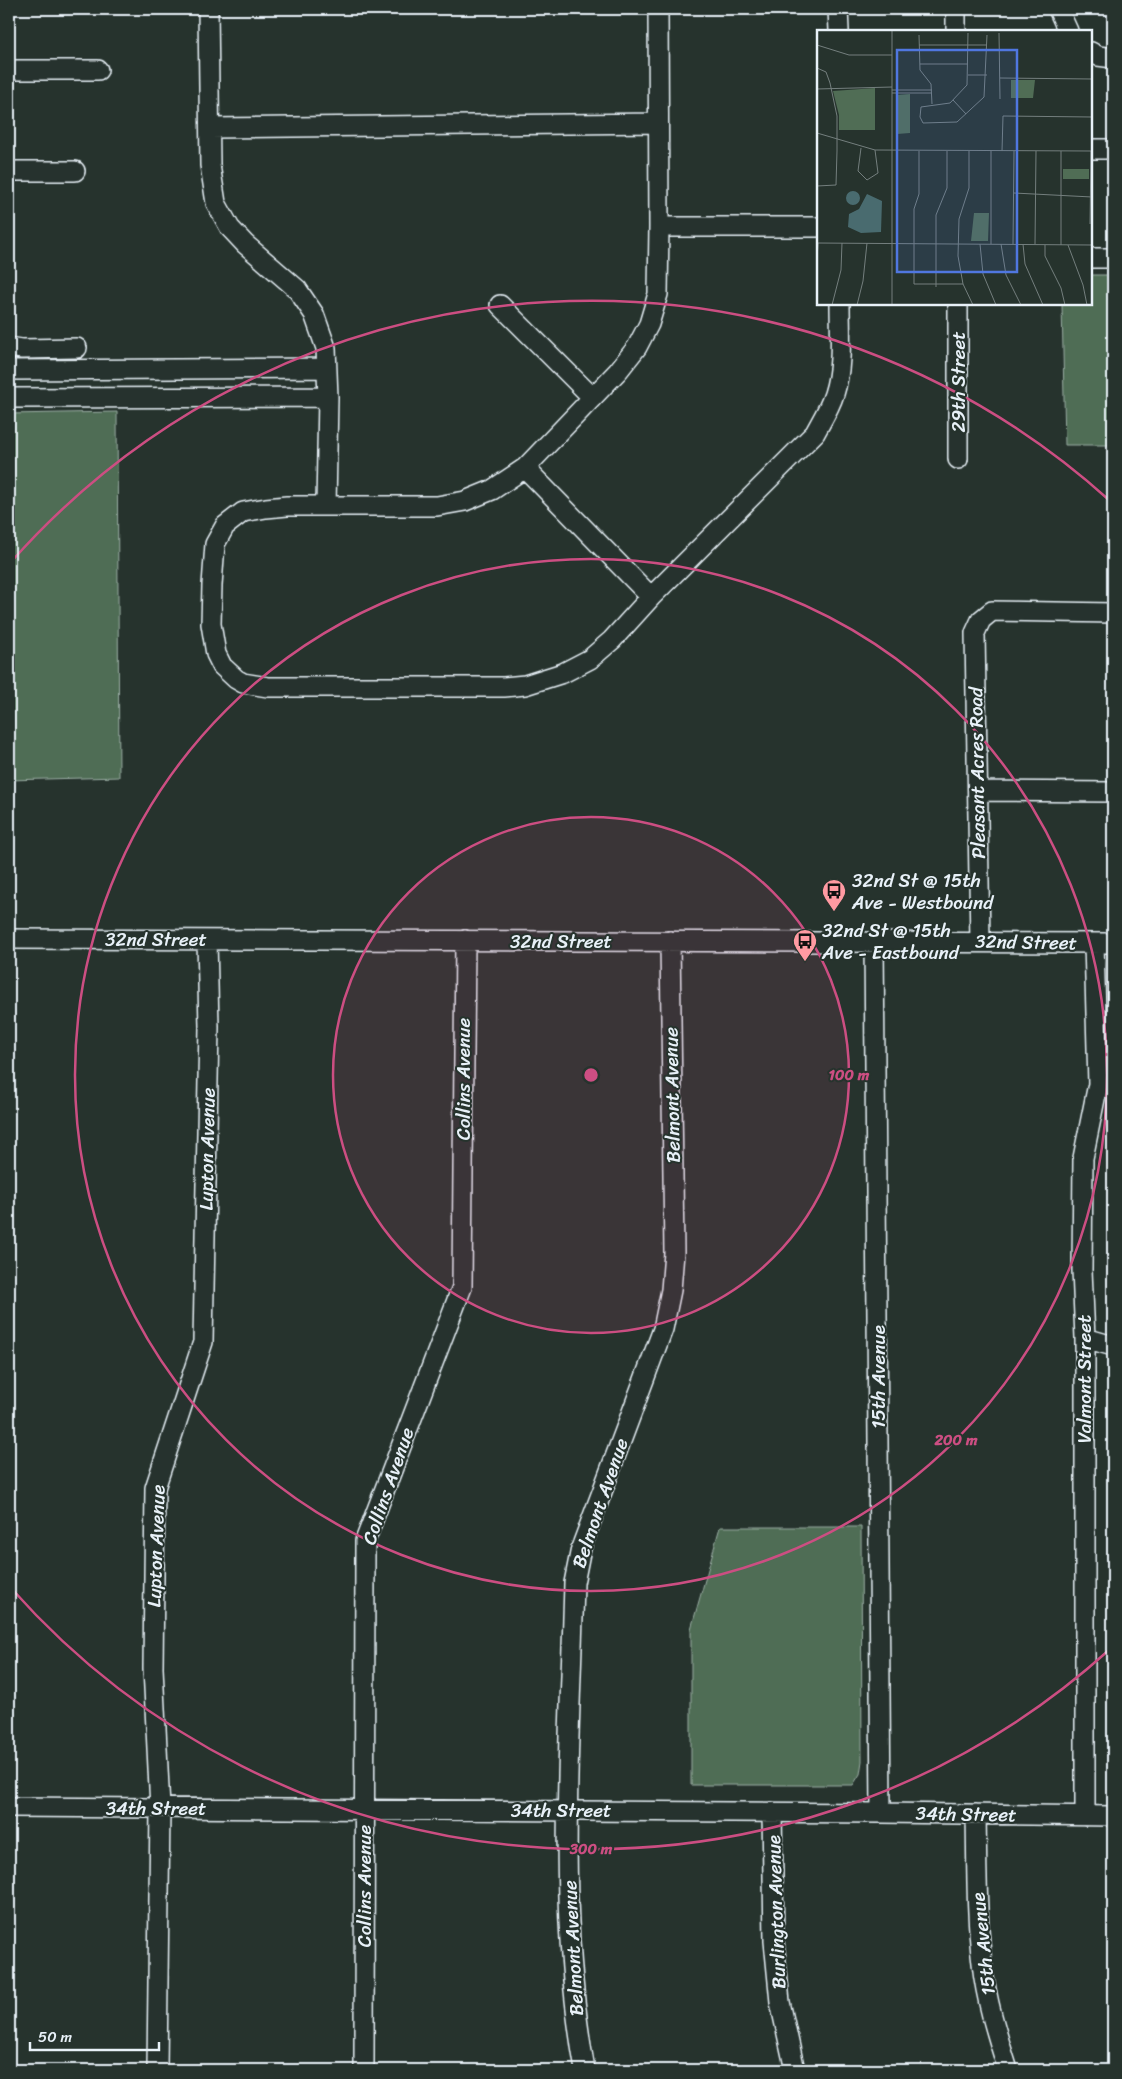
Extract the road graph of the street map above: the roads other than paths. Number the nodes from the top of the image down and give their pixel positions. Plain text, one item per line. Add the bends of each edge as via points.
1 (208, 9) edge
2 (658, 9) edge
3 (838, 9) edge
4 (956, 9) edge
5 (1058, 9) edge
6 (839, 30) edge
7 (956, 30) edge
8 (1068, 30) edge
9 (1092, 53) edge
10 (1113, 58) edge
11 (9, 70) edge
12 (98, 70) dead end
13 (658, 123) junction
14 (210, 128) junction
15 (1092, 148) edge
16 (1113, 149) edge
17 (75, 170) dead end
18 (9, 172) edge
19 (659, 227) junction
20 (817, 228) edge
21 (1092, 258) edge
22 (1113, 258) edge
23 (500, 305) dead end
24 (840, 305) edge
25 (958, 305) edge
26 (9, 347) edge
27 (78, 348) dead end
28 (326, 368) junction
29 (9, 370) edge
30 (328, 397) junction
31 (592, 397) junction
32 (9, 398) edge
33 (958, 459) dead end
34 (525, 468) junction
35 (326, 506) junction
36 (651, 597) junction
37 (1113, 613) edge
38 (978, 791) junction
39 (1113, 792) edge
40 (9, 939) edge
41 (207, 940) junction
42 (465, 940) junction
43 (670, 941) junction
44 (874, 942) junction
45 (980, 942) junction
46 (1094, 943) junction
47 (1113, 943) edge
48 (1085, 1338) junction
49 (1113, 1346) edge
50 (9, 1806) edge
51 (160, 1808) junction
52 (364, 1809) junction
53 (568, 1810) junction
54 (772, 1812) junction
55 (881, 1813) junction
56 (976, 1814) junction
57 (1085, 1816) junction
58 (1113, 1816) edge
59 (157, 2070) edge
60 (364, 2070) edge
61 (585, 2070) edge
62 (795, 2070) edge
63 (1008, 2070) edge

1 - 14 street
2 - 13 street
3 - 6 street
4 - 7 street
5 - 8 street
9 - 10 street
11 - 12 street
13 - 14 street
13 - 19 street
14 - 28 street via 210,164 216,204 230,228 297,289 314,314 326,348
15 - 16 street
17 - 18 street
19 - 20 street
19 - 31 street via 658,294 649,324 637,348
21 - 22 street
23 - 31 street
24 - 36 street via 836,386 815,432
25 - 33 street, 29th Street
26 - 27 street
28 - 29 street
28 - 30 street
30 - 32 street
30 - 35 street
31 - 34 street
34 - 35 street via 492,490 447,505
34 - 36 street
35 - 36 street via 287,506 243,512 225,526 215,544 211,624 216,654 227,672 243,683 268,687 525,685 563,673 590,659
37 - 38 street, Pleasant Acres Road via 992,611 981,620 975,633
38 - 39 street
38 - 45 street, Pleasant Acres Road
40 - 41 street, 32nd Street
41 - 42 street, 32nd Street
41 - 51 street, Lupton Avenue via 209,1027 203,1342 154,1488 153,1668
42 - 43 street, 32nd Street
42 - 52 street, Collins Avenue via 462,1287 365,1541
43 - 44 street, 32nd Street
43 - 53 street, Belmont Avenue via 674,1253 671,1290 662,1329 581,1548 574,1583
44 - 45 street, 32nd Street
44 - 55 street, 15th Avenue
45 - 46 street, 32nd Street
46 - 47 street, 32nd Street
46 - 48 street, Valmont Street via 1098,1084 1083,1158
48 - 49 street
48 - 57 street, Valmont Street
50 - 51 street, 34th Street
51 - 52 street, 34th Street
51 - 59 street, Lupton Avenue
52 - 53 street, 34th Street
52 - 60 street, Collins Avenue
53 - 54 street, 34th Street
53 - 61 street, Belmont Avenue via 572,1984
54 - 55 street, 34th Street
54 - 62 street, Burlington Avenue via 774,1941 780,2002
55 - 56 street, 34th Street
56 - 57 street, 34th Street
56 - 63 street, 15th Avenue via 982,1964 993,2021
57 - 58 street, 34th Street

